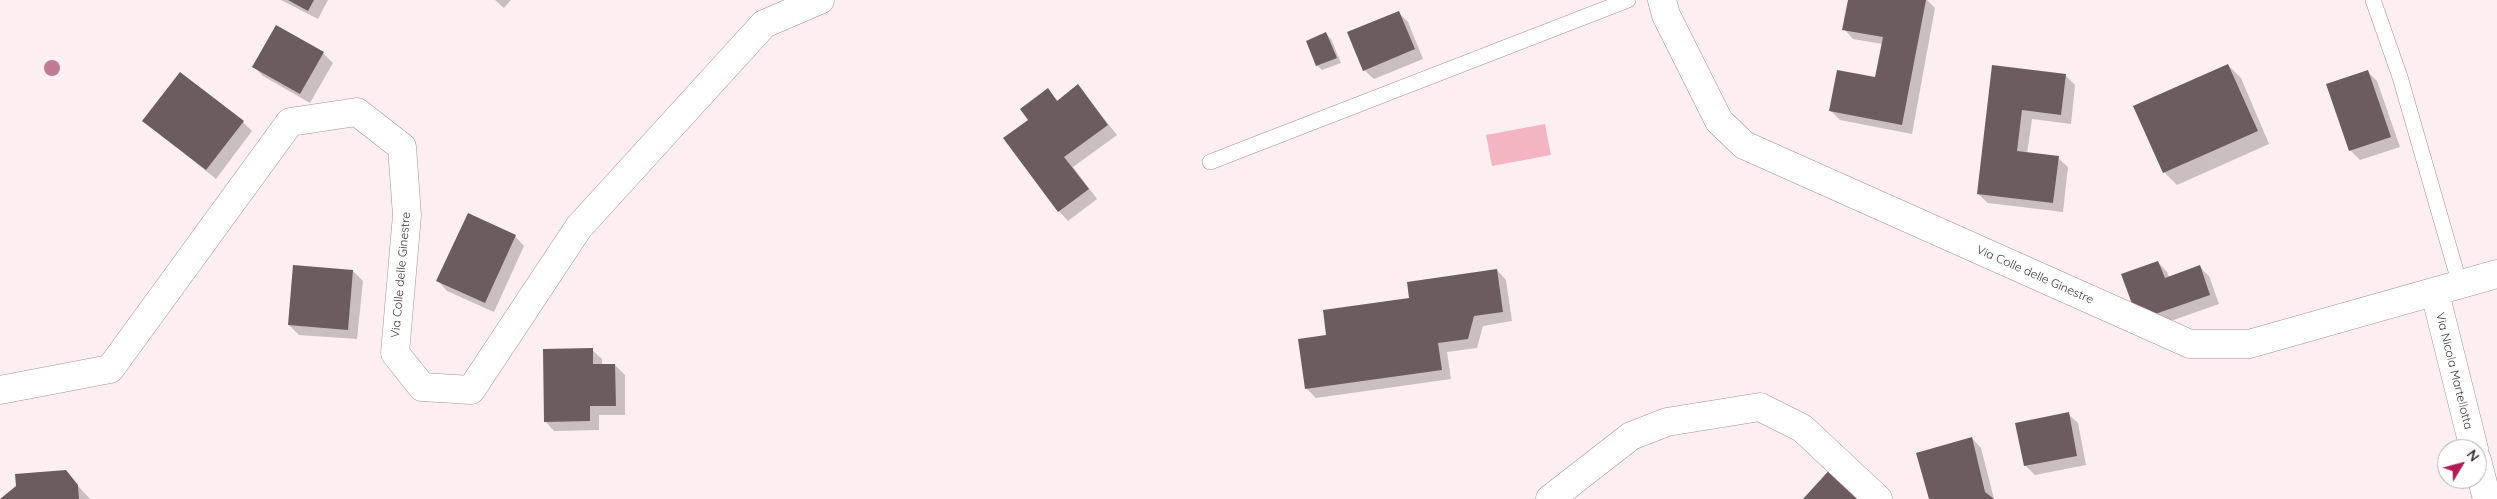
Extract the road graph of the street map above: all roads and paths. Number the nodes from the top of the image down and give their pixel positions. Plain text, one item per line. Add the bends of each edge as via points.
1 (820, 0) edge
2 (1628, 0) edge
3 (1662, 0) edge
4 (2373, 0) edge
5 (1210, 162) dead end
6 (2497, 274) edge
7 (2460, 285) junction
8 (2434, 293) junction
9 (0, 390) edge
10 (2471, 439) edge
11 (1550, 499) edge
12 (1878, 499) edge

1 - 9 street, Via Colle delle Ginestre via 764,24 579,227 471,390 422,387 395,353 407,215 402,147 357,112 290,122 110,369
2 - 5 lane
3 - 8 street, Via Colle delle Ginestre via 1666,15 1719,120 1744,145 2190,344 2249,344
4 - 7 lane via 2400,77
6 - 7 street, Via Colle delle Ginestre
7 - 8 street, Via Colle delle Ginestre
8 - 10 street, Via Nicola Martellotta
11 - 12 street via 1631,436 1667,422 1760,408 1802,428

